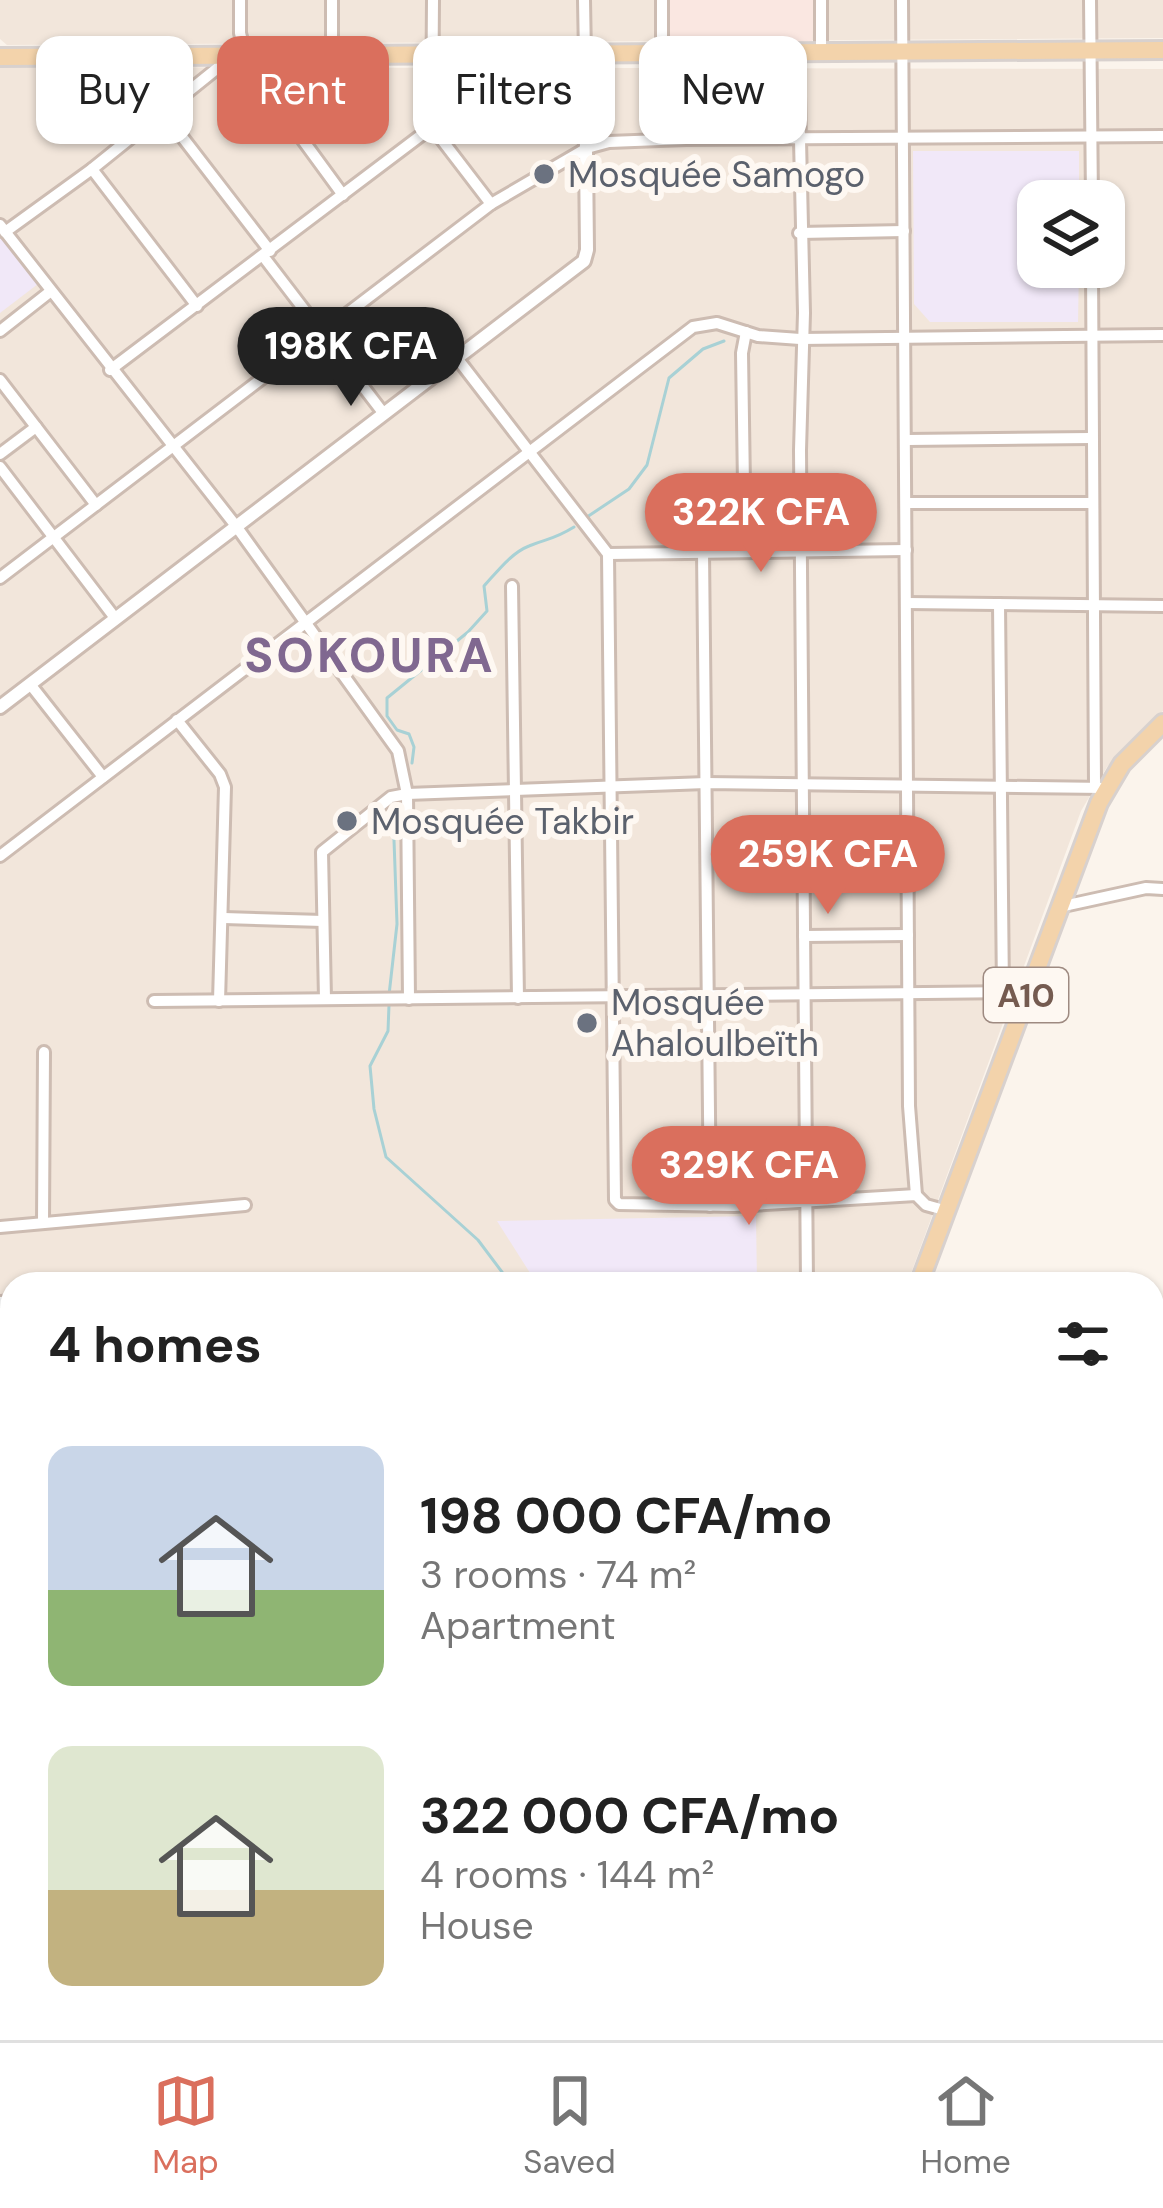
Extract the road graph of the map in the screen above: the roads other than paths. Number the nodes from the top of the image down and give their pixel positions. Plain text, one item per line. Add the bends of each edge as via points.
1 (240, 0) edge
2 (332, 0) edge
3 (433, 0) edge
4 (584, 0) edge
5 (662, 0) edge
6 (821, 0) edge
7 (902, 0) edge
8 (1090, 0) edge
9 (239, 36) edge
10 (332, 36) edge
11 (433, 36) edge
12 (585, 36) edge
13 (662, 36) edge
14 (1163, 50) edge
15 (1091, 51) junction
16 (903, 52) junction
17 (807, 53) edge
18 (821, 53) junction
19 (0, 57) edge
20 (217, 57) edge
21 (1091, 136) junction
22 (1163, 136) edge
23 (903, 139) junction
24 (639, 140) edge
25 (807, 140) edge
26 (413, 142) edge
27 (124, 144) edge
28 (186, 144) edge
29 (305, 144) edge
30 (445, 144) edge
31 (587, 144) edge
32 (799, 144) edge
33 (587, 148) junction
34 (92, 170) junction
35 (1092, 180) edge
36 (344, 195) junction
37 (491, 204) junction
38 (3, 228) edge
39 (904, 231) junction
40 (800, 232) junction
41 (266, 254) junction
42 (1092, 288) edge
43 (51, 291) junction
44 (197, 306) junction
45 (0, 331) edge
46 (321, 332) junction
47 (746, 332) junction
48 (1163, 335) edge
49 (1093, 336) junction
50 (904, 338) junction
51 (800, 339) junction
52 (458, 358) junction
53 (110, 370) junction
54 (0, 380) edge
55 (384, 414) junction
56 (36, 427) junction
57 (1091, 438) junction
58 (907, 440) junction
59 (172, 447) junction
60 (528, 451) junction
61 (0, 454) edge
62 (0, 467) edge
63 (906, 503) junction
64 (1092, 503) junction
65 (96, 505) junction
66 (236, 526) junction
67 (54, 537) junction
68 (906, 550) junction
69 (802, 551) junction
70 (703, 552) junction
71 (745, 552) junction
72 (608, 554) junction
73 (0, 578) edge
74 (512, 586) dead end
75 (907, 603) junction
76 (999, 604) junction
77 (1094, 606) junction
78 (1163, 606) edge
79 (115, 618) junction
80 (307, 621) junction
81 (30, 684) junction
82 (0, 707) edge
83 (177, 720) junction
84 (1163, 723) edge
85 (103, 777) junction
86 (610, 784) junction
87 (706, 784) junction
88 (803, 784) junction
89 (906, 784) junction
90 (1001, 786) junction
91 (1101, 788) junction
92 (518, 790) junction
93 (407, 794) junction
94 (0, 856) edge
95 (1163, 890) edge
96 (1059, 907) junction
97 (224, 918) junction
98 (323, 921) junction
99 (908, 935) junction
100 (804, 936) junction
101 (1027, 992) junction
102 (1004, 993) junction
103 (908, 994) junction
104 (805, 995) junction
105 (706, 996) junction
106 (611, 997) junction
107 (518, 998) junction
108 (325, 999) junction
109 (409, 999) junction
110 (154, 1001) dead end
111 (219, 1001) junction
112 (44, 1052) dead end
113 (916, 1195) junction
114 (807, 1202) junction
115 (245, 1204) dead end
116 (710, 1206) junction
117 (944, 1210) junction
118 (43, 1223) junction
119 (0, 1227) edge
120 (807, 1272) edge
121 (924, 1272) edge

1 - 9 street
2 - 10 street
3 - 11 street
4 - 12 street
5 - 13 street
6 - 18 street
7 - 16 street
8 - 15 street
14 - 15 main road
15 - 16 main road
15 - 21 street
16 - 18 main road
16 - 23 street
17 - 18 main road
19 - 20 main road
21 - 22 street
21 - 23 street
21 - 35 street
23 - 25 street
23 - 39 street
24 - 33 street
26 - 36 street
27 - 34 street
28 - 41 street
29 - 36 street
30 - 37 street
31 - 33 street
32 - 40 street
33 - 37 street
33 - 52 street via 584,261
34 - 38 street
34 - 44 street
36 - 41 street
37 - 46 street
38 - 43 street
39 - 40 street
39 - 50 street
40 - 51 street
41 - 44 street
41 - 46 street
42 - 49 street
43 - 45 street
43 - 53 street
44 - 53 street
46 - 55 street
46 - 59 street
47 - 51 street
47 - 60 street via 693,326
47 - 71 street
48 - 49 street
49 - 50 street
49 - 57 street
50 - 51 street
50 - 58 street
51 - 69 street
52 - 55 street
52 - 60 street
53 - 59 street
54 - 56 street
55 - 66 street
56 - 61 street
56 - 65 street
57 - 58 street
57 - 64 street
58 - 63 street
59 - 65 street
59 - 66 street
60 - 72 street
60 - 80 street
62 - 67 street
63 - 64 street
63 - 68 street
64 - 77 street
65 - 67 street
66 - 79 street
66 - 80 street
67 - 73 street
67 - 79 street
68 - 69 street
68 - 75 street
69 - 71 street
69 - 88 street
70 - 71 street
70 - 72 street
70 - 87 street
72 - 86 street
74 - 92 street
75 - 76 street
75 - 89 street
76 - 77 street
76 - 90 street
77 - 78 street
77 - 91 street
79 - 81 street
80 - 83 street
80 - 93 street via 398,751
81 - 82 street
81 - 85 street
83 - 85 street
83 - 97 street via 225,787
84 - 91 main road, A10
85 - 94 street
86 - 87 street
86 - 92 street
86 - 106 street
87 - 88 street
87 - 105 street
88 - 89 street
88 - 100 street
89 - 90 street
89 - 99 street
90 - 91 street
90 - 102 street
91 - 96 main road, A10
92 - 93 street
92 - 107 street
93 - 98 street via 322,852
93 - 109 street
95 - 96 street
96 - 101 main road, A10
97 - 98 street
97 - 111 street
98 - 108 street
99 - 100 street
99 - 103 street
100 - 104 street
101 - 102 street
101 - 117 main road, A10
102 - 103 street
103 - 104 street
103 - 113 street
104 - 105 street
104 - 114 street
105 - 106 street
105 - 116 street
106 - 107 street
106 - 116 street via 615,1200
107 - 109 street
108 - 109 street
108 - 111 street
110 - 111 street
112 - 118 street
113 - 114 street
113 - 117 street
114 - 116 street
114 - 120 street
115 - 118 street
117 - 121 main road, A10
118 - 119 street

